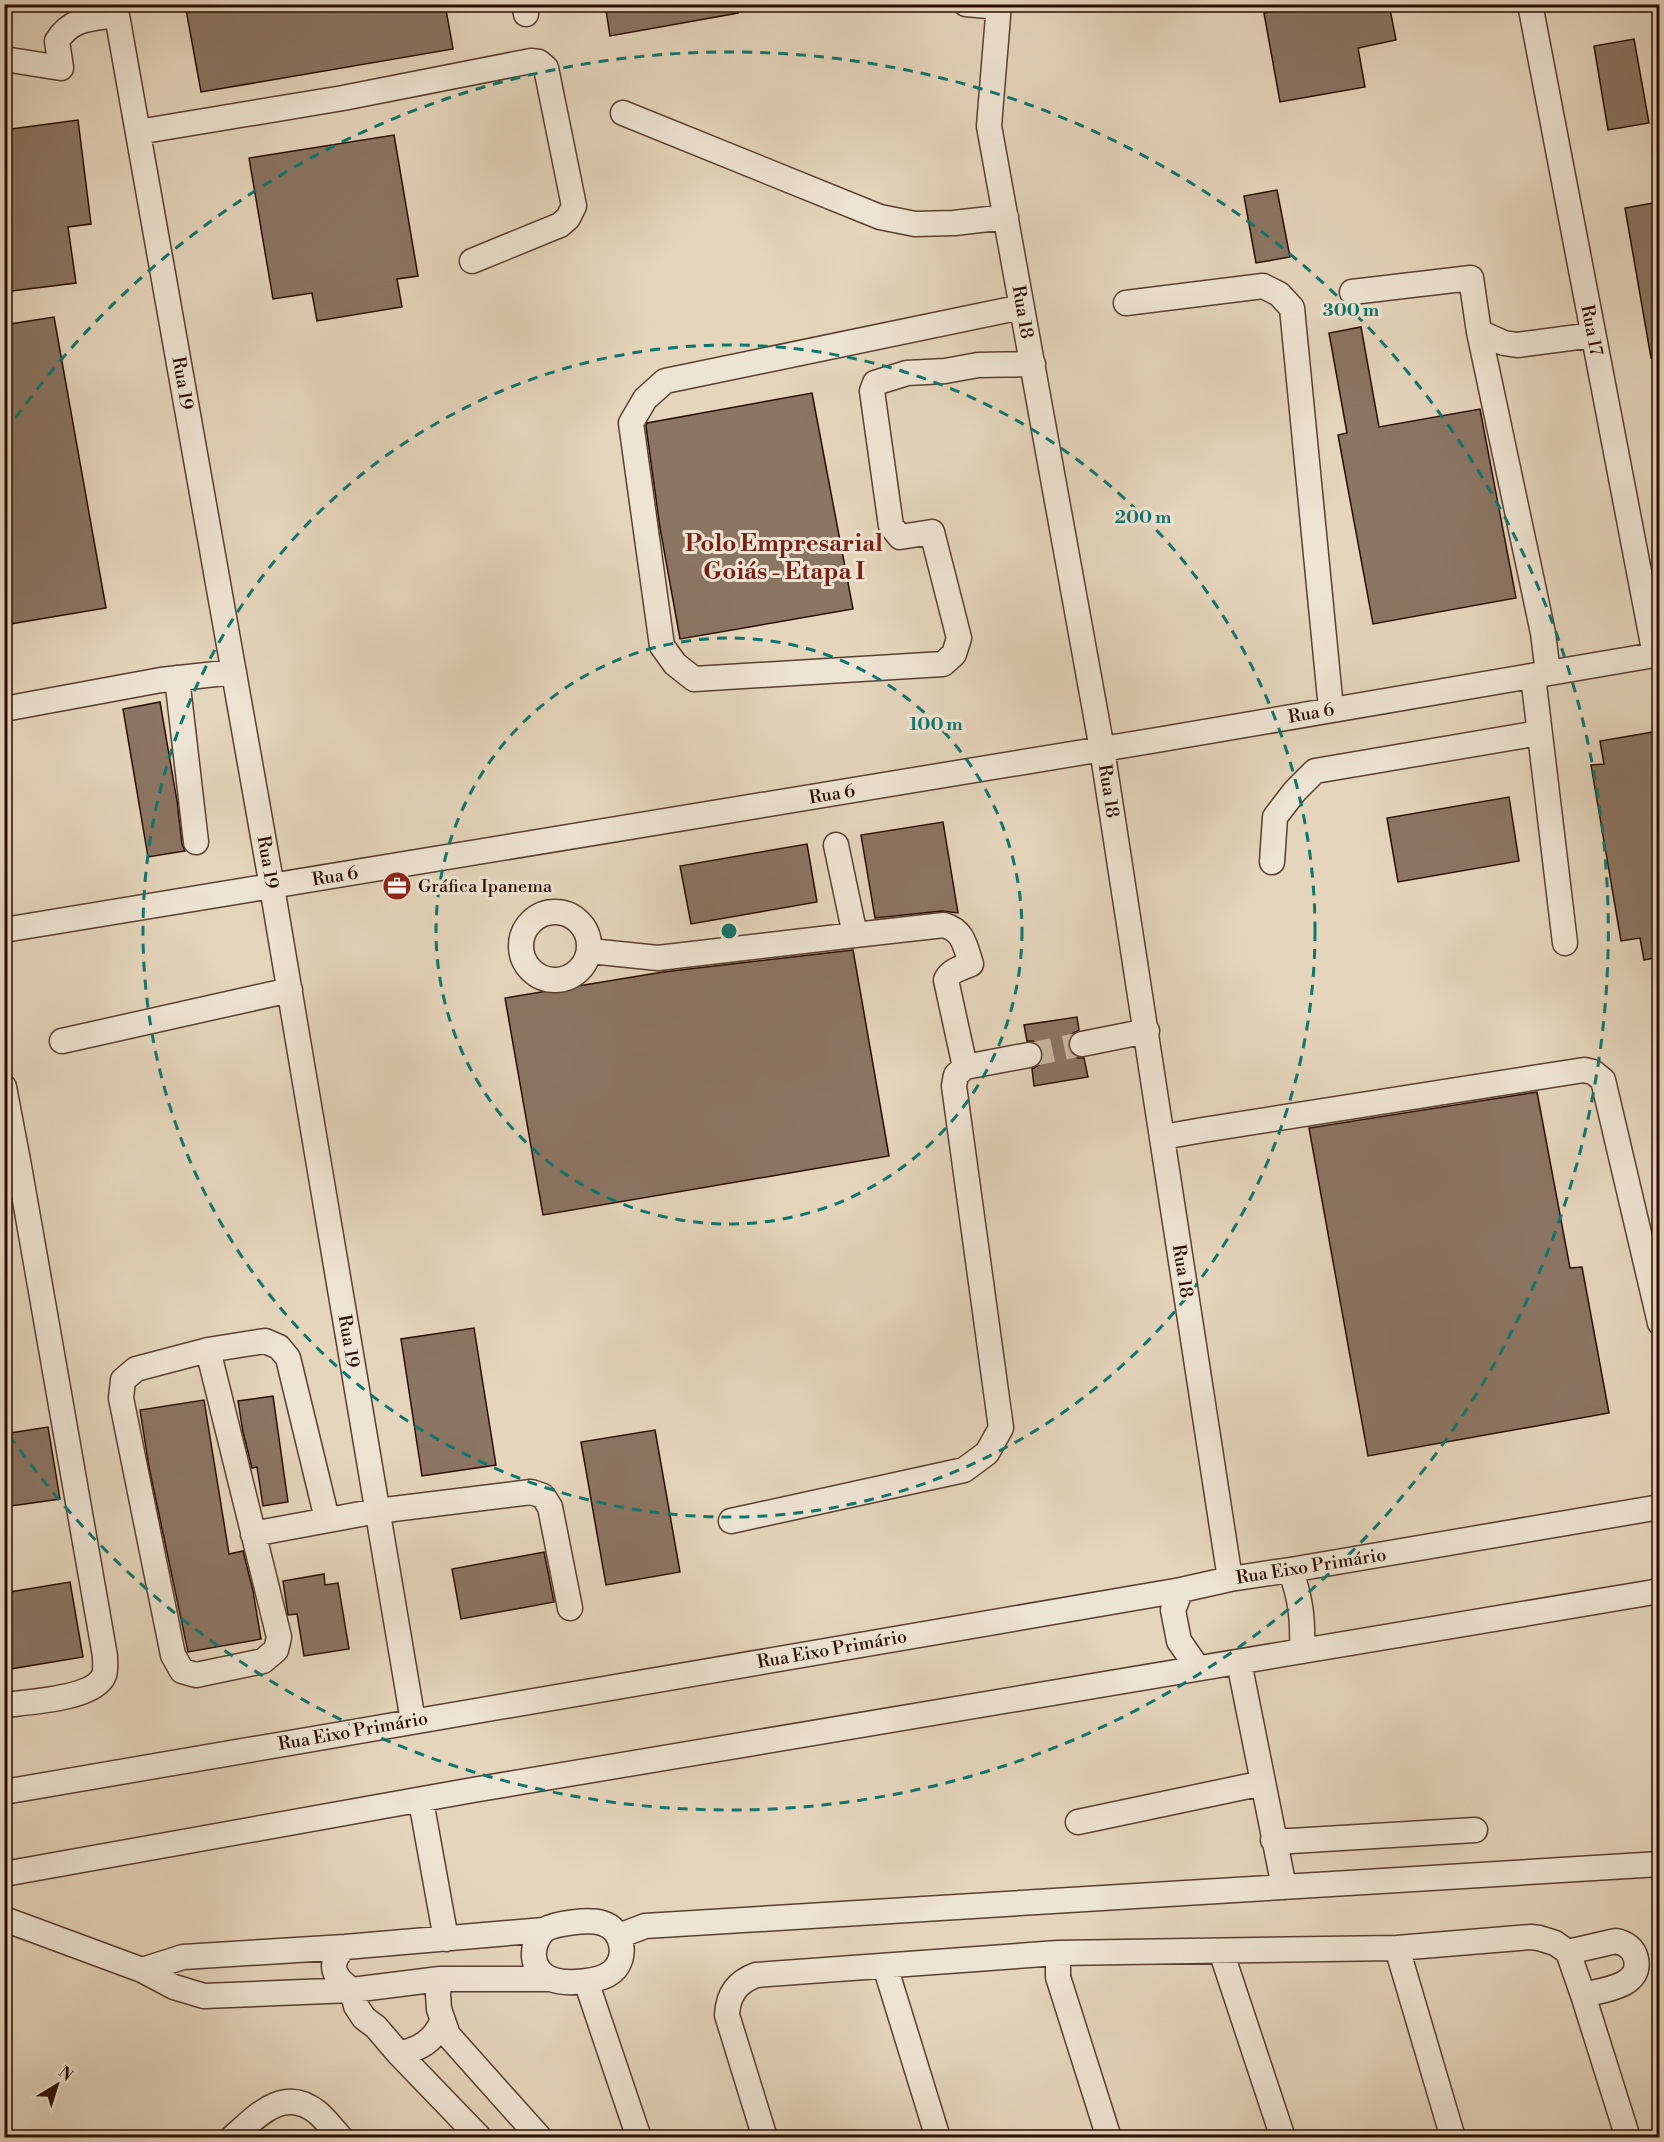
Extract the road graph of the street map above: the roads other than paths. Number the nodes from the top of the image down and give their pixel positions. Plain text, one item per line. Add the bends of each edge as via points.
1 (966, 4) edge
2 (1530, 4) edge
3 (999, 6) edge
4 (116, 10) edge
5 (4, 59) edge
6 (623, 113) dead end
7 (138, 132) junction
8 (1006, 217) junction
9 (472, 261) dead end
10 (1352, 292) dead end
11 (1126, 303) dead end
12 (1022, 307) junction
13 (1479, 332) junction
14 (1593, 335) junction
15 (1033, 364) junction
16 (1657, 655) edge
17 (234, 672) junction
18 (1540, 674) junction
19 (177, 678) junction
20 (4, 709) edge
21 (1331, 709) junction
22 (1539, 733) junction
23 (1102, 749) junction
24 (196, 842) dead end
25 (836, 845) dead end
26 (1272, 862) dead end
27 (272, 887) junction
28 (4, 930) edge
29 (855, 934) junction
30 (1565, 944) dead end
31 (590, 951) dead end
32 (290, 990) junction
33 (1146, 1031) junction
34 (62, 1041) dead end
35 (1082, 1044) tunnel mouth
36 (1029, 1055) tunnel mouth
37 (965, 1067) junction
38 (4, 1087) edge
39 (1163, 1137) junction
40 (12, 1168) edge
41 (1659, 1323) edge
42 (208, 1350) junction
43 (1659, 1507) edge
44 (377, 1510) junction
45 (327, 1519) junction
46 (731, 1521) dead end
47 (253, 1534) junction
48 (1290, 1570) junction
49 (1230, 1579) junction
50 (1181, 1590) junction
51 (1659, 1591) edge
52 (570, 1608) dead end
53 (1302, 1650) junction
54 (1239, 1662) junction
55 (1197, 1667) junction
56 (4, 1705) edge
57 (413, 1720) junction
58 (1263, 1783) junction
59 (4, 1792) edge
60 (421, 1801) junction
61 (1078, 1822) dead end
62 (1475, 1830) dead end
63 (1274, 1840) junction
64 (1659, 1864) edge
65 (4, 1874) edge
66 (1284, 1887) junction
67 (4, 1919) edge
68 (544, 1930) junction
69 (619, 1936) junction
70 (446, 1939) junction
71 (345, 1947) junction
72 (1397, 1948) junction
73 (1221, 1951) junction
74 (1568, 1952) junction
75 (1058, 1953) junction
76 (885, 1966) junction
77 (142, 1970) junction
78 (440, 1979) junction
79 (551, 1979) junction
80 (586, 1982) junction
81 (352, 1990) junction
82 (1583, 1995) junction
83 (442, 2022) junction
84 (399, 2054) junction
85 (232, 2138) edge
86 (341, 2138) edge
87 (480, 2138) edge
88 (540, 2138) edge
89 (639, 2138) edge
90 (765, 2138) edge
91 (938, 2138) edge
92 (1109, 2138) edge
93 (1283, 2138) edge
94 (1453, 2138) edge
95 (1628, 2138) edge

1 - 3 street
2 - 14 street, Rua 17
3 - 8 street, Rua 18 via 989,126
4 - 5 street via 77,21 63,31 57,40 61,68
4 - 7 street, Rua 19
6 - 8 street via 880,218 915,224
7 - 9 street via 539,62 546,68 574,206 560,225
7 - 17 street, Rua 19
8 - 12 street, Rua 18
10 - 13 street via 1471,278
11 - 21 street via 1263,286 1279,294 1292,308
12 - 15 street, Rua 18
12 - 15 street via 665,381 645,399 631,423 662,646 675,664 694,679 943,664 954,654 959,638 932,532 900,537 891,526 872,391 875,383 907,373
13 - 14 street via 1504,344 1517,345
13 - 18 street via 1543,633
14 - 16 street, Rua 17
15 - 23 street, Rua 18
16 - 18 street, Rua 6
17 - 19 street
17 - 27 street, Rua 19
18 - 21 street, Rua 6
18 - 22 street
19 - 20 street
19 - 24 street
21 - 23 street, Rua 6
22 - 26 street via 1315,771 1275,817
22 - 30 street
23 - 27 street, Rua 6
23 - 33 street, Rua 18
25 - 29 street
27 - 28 street, Rua 6
27 - 32 street, Rua 19
29 - 31 street via 658,958
29 - 37 street via 944,925 954,928 962,937 971,964 952,971 946,980
32 - 34 street
32 - 44 street, Rua 19
33 - 35 street
33 - 39 street, Rua 18
36 - 37 street
37 - 46 street via 956,1075 954,1086 1001,1428 987,1453 964,1470
38 - 40 street
39 - 41 street via 1584,1070 1593,1072 1604,1080
39 - 49 street, Rua 18
40 - 56 street via 105,1656 104,1675 94,1687 78,1694
42 - 45 street via 265,1341 279,1347 288,1358
42 - 47 street
42 - 47 street via 136,1369 123,1380 121,1398 172,1655 182,1671 196,1675 263,1661 276,1650 279,1637
43 - 48 street, Rua Eixo Primário
44 - 45 street
44 - 52 street via 531,1492 543,1496 550,1507
44 - 57 street, Rua 19
45 - 47 street
48 - 49 street, Rua Eixo Primário
48 - 53 street via 1302,1608
49 - 50 street, Rua Eixo Primário
50 - 55 street via 1173,1610 1179,1641
50 - 57 street, Rua Eixo Primário
51 - 53 street
53 - 54 street
54 - 55 street
54 - 58 street
55 - 60 street
57 - 59 street, Rua Eixo Primário
58 - 61 street
58 - 63 street
60 - 65 street
60 - 70 street
62 - 63 street
63 - 66 street
64 - 66 street
66 - 69 street via 645,1926
67 - 77 street
68 - 69 street via 552,1925 595,1921 613,1928
68 - 70 street
68 - 79 street via 533,1946 533,1956 536,1966
69 - 80 street via 622,1956 618,1965 612,1973
70 - 71 street
71 - 77 street via 183,1957
71 - 81 street via 334,1963 335,1975
72 - 73 street
72 - 74 street via 1539,1938
72 - 94 street
73 - 75 street
73 - 93 street
74 - 82 street
74 - 82 street via 1616,1941 1634,1953 1637,1967 1631,1979
75 - 76 street
75 - 92 street via 1058,1977
76 - 90 street via 756,1975 735,1989 728,2006 729,2024
76 - 91 street
77 - 81 street via 174,1987 204,1995
78 - 79 street
78 - 81 street
78 - 83 street
79 - 80 street
80 - 89 street
81 - 84 street via 364,2018
82 - 95 street
83 - 84 street via 427,2043
83 - 88 street via 448,2035
84 - 87 street
85 - 86 street via 272,2105 293,2102 319,2114

